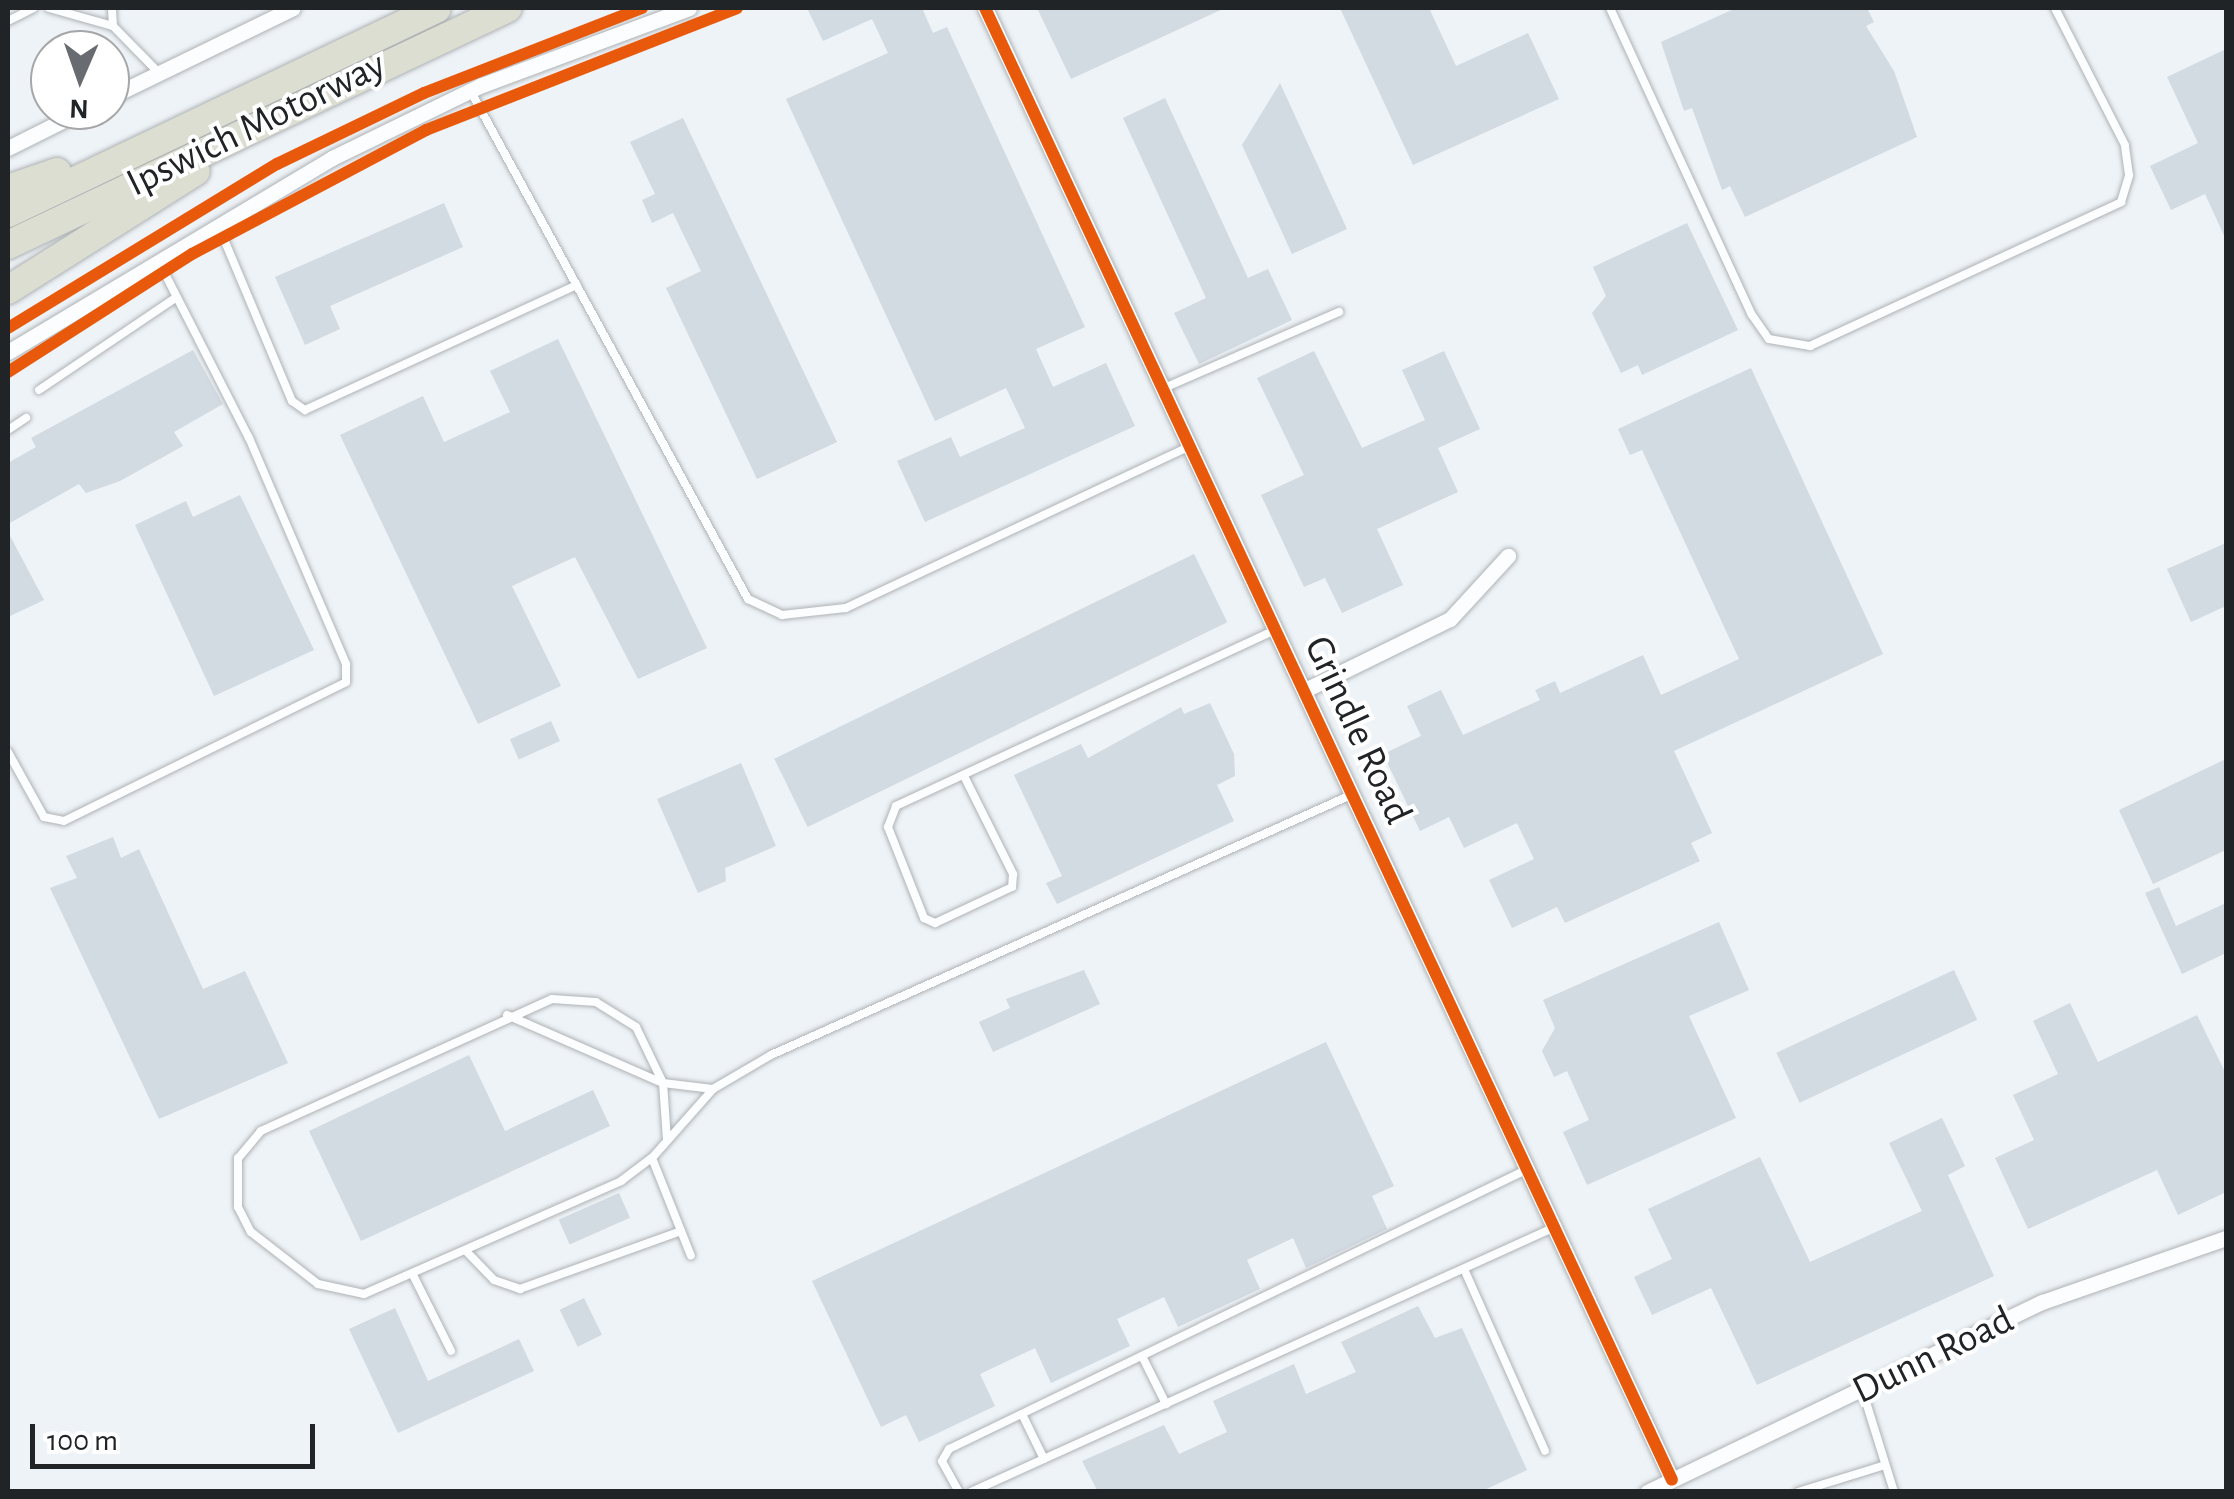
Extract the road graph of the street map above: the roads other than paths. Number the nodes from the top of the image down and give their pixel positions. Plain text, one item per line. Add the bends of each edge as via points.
1 (34, 8) edge
2 (49, 8) edge
3 (112, 8) edge
4 (293, 8) edge
5 (437, 8) edge
6 (508, 8) edge
7 (689, 8) edge
8 (986, 8) edge
9 (1610, 8) edge
10 (2055, 8) edge
11 (8, 21) edge
12 (113, 26) junction
13 (375, 65) junction
14 (159, 73) junction
15 (130, 87) edge
16 (470, 90) junction
17 (44, 130) edge
18 (162, 134) junction
19 (8, 148) edge
20 (8, 190) edge
21 (8, 213) edge
22 (216, 221) junction
23 (8, 245) edge
24 (156, 256) junction
25 (577, 285) junction
26 (8, 290) edge
27 (177, 297) junction
28 (1339, 312) dead end
29 (8, 352) edge
30 (1164, 388) junction
31 (39, 390) dead end
32 (26, 418) dead end
33 (8, 430) edge
34 (1190, 446) junction
35 (1508, 556) dead end
36 (1276, 630) junction
37 (1305, 690) junction
38 (8, 752) edge
39 (964, 776) junction
40 (1351, 795) junction
41 (507, 1015) junction
42 (663, 1084) junction
43 (713, 1089) junction
44 (667, 1140) junction
45 (652, 1158) junction
46 (1528, 1169) junction
47 (1555, 1227) junction
48 (681, 1230) junction
49 (2226, 1238) edge
50 (467, 1252) junction
51 (691, 1256) dead end
52 (1464, 1269) junction
53 (413, 1275) junction
54 (452, 1352) dead end
55 (1142, 1356) junction
56 (1862, 1389) junction
57 (1166, 1404) junction
58 (1022, 1414) junction
59 (1545, 1451) dead end
60 (1044, 1459) junction
61 (1882, 1466) junction
62 (1672, 1480) junction
63 (959, 1492) edge
64 (971, 1492) edge
65 (1647, 1492) edge
66 (1798, 1492) edge
67 (1894, 1492) edge

1 - 11 lane
2 - 12 lane
3 - 12 lane
4 - 14 street
5 - 18 highway, Ipswich Motorway
6 - 13 highway, Ipswich Motorway
7 - 16 street
8 - 30 street, Grindle Road
9 - 10 lane via 1752,315 1769,339 1810,346 2121,202 2130,175 2125,145
12 - 14 lane
13 - 23 highway, Ipswich Motorway
13 - 26 highway
14 - 15 street
16 - 22 street
16 - 25 lane
17 - 19 street
18 - 20 highway
18 - 21 highway, Ipswich Motorway
22 - 24 street
22 - 25 lane via 292,401 305,410
24 - 27 lane
24 - 29 street
25 - 34 lane via 748,600 782,615 846,608
27 - 31 lane
27 - 38 lane via 249,438 346,664 346,682 64,821 44,818
28 - 30 lane
30 - 34 street, Grindle Road
32 - 33 lane
34 - 36 street, Grindle Road
35 - 37 street via 1450,619
36 - 37 street, Grindle Road
36 - 39 lane
37 - 40 street, Grindle Road
39 - 39 lane via 896,806 889,820 924,918 936,923 1012,887 1013,874
40 - 43 lane via 866,1010
40 - 46 street, Grindle Road
41 - 42 lane
41 - 42 lane via 552,999 596,1002 636,1027
41 - 53 lane via 261,1130 238,1158 242,1221 318,1284 348,1296
42 - 43 lane
42 - 44 lane
43 - 44 lane
44 - 45 lane
45 - 48 lane
45 - 50 lane
46 - 47 street, Grindle Road
46 - 55 lane
47 - 52 lane
47 - 62 street, Grindle Road
48 - 50 lane via 520,1288 494,1280
48 - 51 lane
49 - 56 street, Dunn Road via 2042,1302
50 - 53 lane
52 - 57 lane
52 - 59 lane
53 - 54 lane
55 - 57 lane
55 - 58 lane
56 - 61 lane
56 - 62 street, Dunn Road
57 - 60 lane
58 - 60 lane
58 - 63 lane via 945,1452
60 - 64 lane
61 - 66 lane
61 - 67 lane
62 - 65 street, Dunn Road

